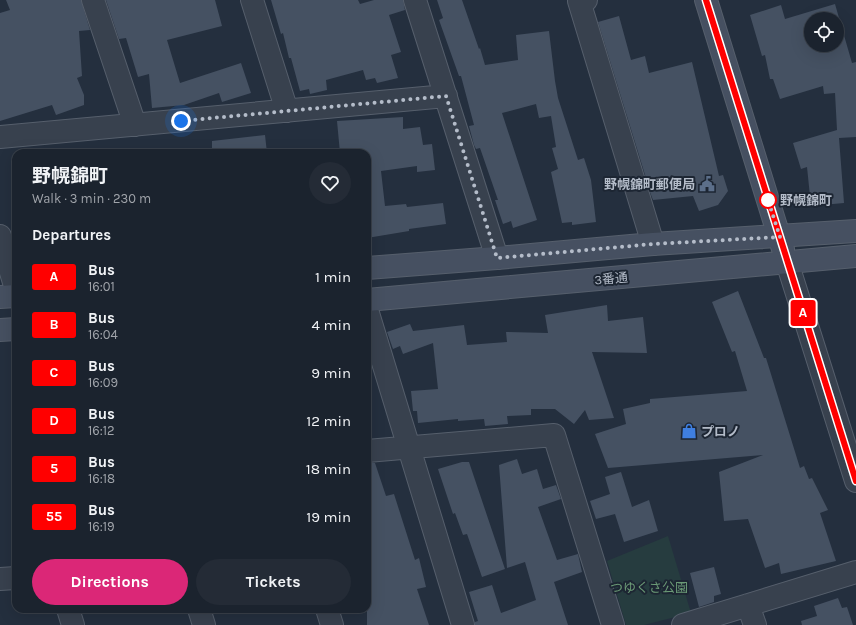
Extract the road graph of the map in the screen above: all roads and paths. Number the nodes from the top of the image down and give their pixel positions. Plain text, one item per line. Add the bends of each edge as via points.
1 (93, 0) edge
2 (252, 0) edge
3 (415, 0) edge
4 (586, 0) edge
5 (706, 0) edge
6 (446, 96) junction
7 (287, 111) junction
8 (135, 125) junction
9 (0, 137) edge
10 (856, 231) edge
11 (0, 236) edge
12 (780, 237) junction
13 (653, 244) junction
14 (856, 256) edge
15 (497, 258) junction
16 (787, 262) junction
17 (371, 268) edge
18 (12, 276) edge
19 (12, 296) edge
20 (0, 297) edge
21 (371, 300) edge
22 (371, 323) edge
23 (12, 329) edge
24 (0, 330) edge
25 (408, 448) junction
26 (371, 451) edge
27 (856, 481) edge
28 (856, 572) edge
29 (12, 578) edge
30 (0, 579) edge
31 (69, 613) edge
32 (200, 613) edge
33 (328, 613) edge
34 (752, 615) edge
35 (73, 625) edge
36 (204, 625) edge
37 (332, 625) edge
38 (463, 625) edge
39 (613, 625) edge
40 (683, 625) edge

1 - 8 street
2 - 7 street
3 - 6 street
4 - 13 street via 579,0
5 - 12 street
6 - 7 street
6 - 15 street
7 - 8 street
8 - 9 street
10 - 12 street
11 - 18 street
12 - 13 street
12 - 16 street
13 - 15 street
14 - 16 street, 3番通
15 - 17 street
16 - 21 street, 3番通
16 - 27 street
19 - 20 street
22 - 25 street
23 - 24 street
25 - 26 street
25 - 38 street
25 - 39 street via 554,434
28 - 34 street
29 - 30 street
31 - 35 street
32 - 36 street
33 - 37 street
34 - 40 street

